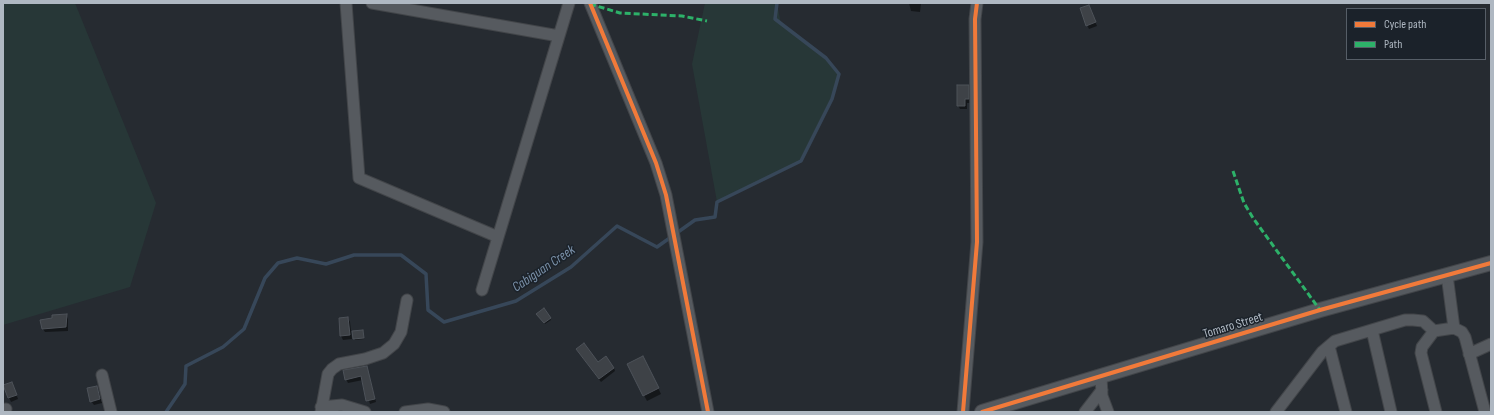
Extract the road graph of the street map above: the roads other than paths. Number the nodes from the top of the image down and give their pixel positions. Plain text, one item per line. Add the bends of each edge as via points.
1 (346, 3) edge
2 (372, 3) edge
3 (569, 3) edge
4 (590, 3) edge
5 (976, 3) edge
6 (559, 36) junction
7 (498, 237) junction
8 (1491, 263) edge
9 (1446, 275) junction
10 (482, 290) dead end
11 (407, 300) dead end
12 (1454, 328) junction
13 (1372, 330) junction
14 (1434, 331) junction
15 (1491, 344) edge
16 (1329, 346) junction
17 (1469, 354) junction
18 (102, 375) dead end
19 (1101, 383) junction
20 (321, 409) edge
21 (1282, 409) edge
22 (111, 412) edge
23 (364, 412) edge
24 (405, 412) edge
25 (444, 412) edge
26 (708, 412) edge
27 (963, 412) edge
28 (982, 412) edge
29 (1085, 412) edge
30 (1108, 412) edge
31 (1346, 412) edge
32 (1392, 412) edge
33 (1436, 412) edge
34 (1485, 412) edge

1 - 7 street via 359,178
2 - 6 street
3 - 6 street
4 - 26 street via 656,163 666,195
5 - 27 street via 977,242
6 - 7 street
7 - 10 street
8 - 9 street, Tomaro Street
9 - 12 street
9 - 19 street, Tomaro Street via 1328,308
11 - 20 street via 401,332 394,344 383,353 339,364 332,369 328,374
12 - 14 street
12 - 17 street via 1462,332
13 - 14 street via 1405,320 1414,320 1423,321
13 - 16 street via 1342,338
13 - 32 street
14 - 33 street via 1422,347 1421,353
15 - 17 street
16 - 21 street
16 - 31 street
17 - 34 street
18 - 22 street
19 - 28 street, Tomaro Street
19 - 29 street
19 - 30 street
20 - 23 street via 342,406
24 - 25 street via 428,409

